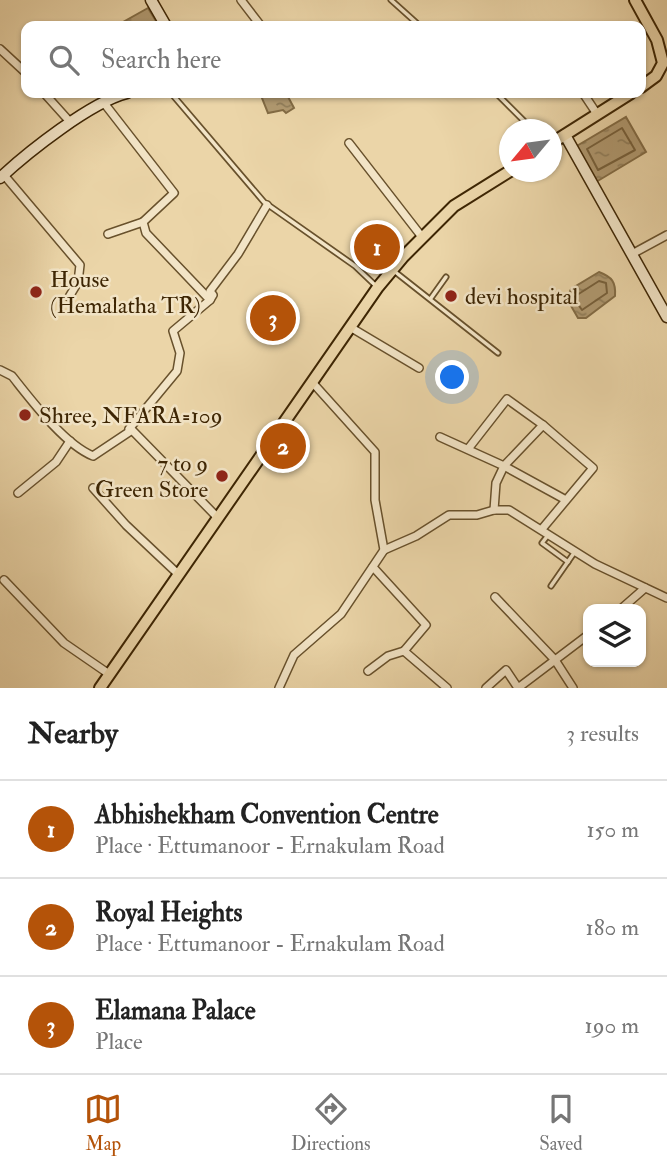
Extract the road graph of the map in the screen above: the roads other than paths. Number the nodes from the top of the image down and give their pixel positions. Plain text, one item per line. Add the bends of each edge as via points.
1 (151, 0) edge
2 (241, 0) edge
3 (391, 0) edge
4 (635, 0) edge
5 (163, 21) edge
6 (257, 21) edge
7 (415, 21) edge
8 (0, 49) edge
9 (665, 63) edge
10 (21, 68) edge
11 (646, 83) edge
12 (48, 98) edge
13 (114, 98) edge
14 (175, 98) edge
15 (501, 98) edge
16 (586, 98) edge
17 (623, 98) edge
18 (104, 103) junction
19 (597, 114) junction
20 (523, 119) edge
21 (71, 124) junction
22 (565, 135) junction
23 (562, 137) edge
24 (349, 143) dead end
25 (2, 177) edge
26 (499, 177) edge
27 (267, 205) junction
28 (143, 222) junction
29 (108, 234) dead end
30 (667, 235) edge
31 (422, 237) junction
32 (632, 254) junction
33 (393, 270) junction
34 (446, 277) dead end
35 (378, 287) junction
36 (69, 296) dead end
37 (431, 298) junction
38 (210, 300) junction
39 (667, 317) edge
40 (349, 327) junction
41 (498, 353) dead end
42 (419, 369) dead end
43 (0, 370) edge
44 (312, 382) junction
45 (544, 425) junction
46 (129, 429) junction
47 (440, 437) dead end
48 (70, 441) junction
49 (468, 449) junction
50 (504, 466) junction
51 (93, 488) dead end
52 (18, 493) dead end
53 (566, 500) junction
54 (495, 510) junction
55 (217, 517) junction
56 (545, 532) junction
57 (384, 550) junction
58 (576, 551) junction
59 (568, 562) junction
60 (373, 567) junction
61 (178, 573) junction
62 (4, 580) dead end
63 (551, 586) dead end
64 (645, 588) junction
65 (495, 597) dead end
66 (667, 598) edge
67 (627, 604) edge
68 (583, 639) edge
69 (404, 651) junction
70 (555, 660) junction
71 (368, 671) dead end
72 (109, 674) junction
73 (281, 687) edge
74 (100, 688) edge
75 (447, 688) edge
76 (486, 688) edge
77 (518, 688) edge
78 (573, 688) edge

1 - 5 street
2 - 6 street
3 - 7 lane
4 - 9 main road
8 - 10 street
9 - 11 main road
12 - 21 street
13 - 18 street
14 - 27 lane
15 - 20 lane
16 - 19 street
17 - 19 main road
18 - 21 street
18 - 28 street via 174,193
19 - 22 main road
21 - 25 street
22 - 23 main road
22 - 32 street
24 - 31 street
25 - 36 street via 80,265 78,282
26 - 31 main road via 454,206
27 - 35 lane
27 - 38 street via 210,291
28 - 29 street
28 - 38 street via 146,233
30 - 32 street
31 - 33 main road
32 - 39 street
33 - 35 main road
33 - 37 lane
34 - 37 lane
35 - 40 main road
37 - 41 lane
38 - 46 street via 173,331 180,353 177,371
40 - 42 street
40 - 44 main road
43 - 48 street via 12,376
44 - 55 main road
44 - 57 street via 375,453 375,500
45 - 49 street via 507,399
45 - 50 street
45 - 53 street via 593,468
46 - 48 street via 93,456
46 - 55 street
47 - 49 street
48 - 52 street via 56,462
49 - 50 street
50 - 53 street
50 - 54 street via 496,483
51 - 61 street
53 - 56 street
54 - 56 street via 509,510
54 - 57 street via 449,515
55 - 61 main road
56 - 58 street
56 - 59 lane via 542,542
57 - 60 street
58 - 59 lane
58 - 64 street
59 - 63 lane
60 - 69 street via 426,625
60 - 73 street via 341,614 294,655
61 - 72 main road
62 - 72 street via 64,643
64 - 66 street
64 - 67 street
65 - 70 street
68 - 70 street
69 - 71 street
69 - 75 street
70 - 77 street
70 - 78 street
72 - 74 main road
76 - 77 street via 506,670

